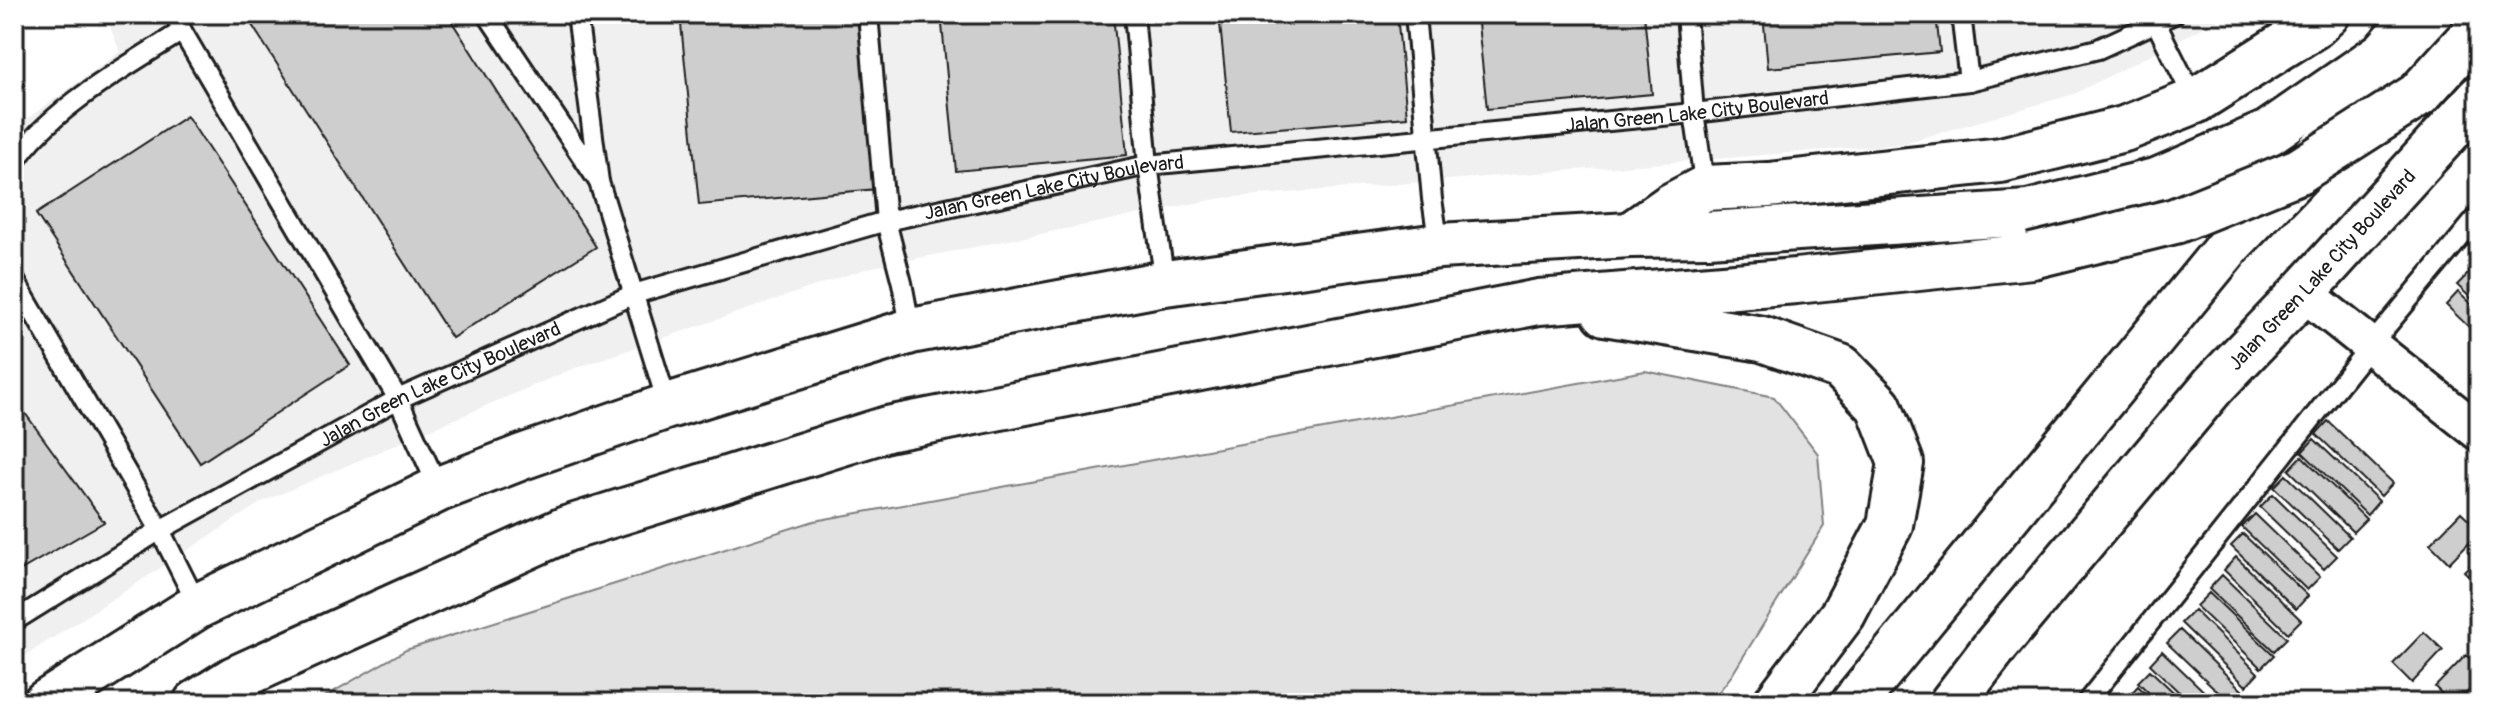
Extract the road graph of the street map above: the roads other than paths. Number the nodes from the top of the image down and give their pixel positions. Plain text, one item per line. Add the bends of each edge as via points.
1 (487, 14) edge
2 (577, 14) edge
3 (868, 14) edge
4 (1134, 14) edge
5 (1415, 14) edge
6 (1686, 14) edge
7 (1961, 14) edge
8 (2174, 14) edge
9 (2327, 14) edge
10 (2419, 14) edge
11 (2452, 14) edge
12 (2149, 18) edge
13 (178, 22) edge
14 (2479, 28) edge
15 (1969, 81) junction
16 (2479, 98) edge
17 (2195, 101) junction
18 (1694, 113) junction
19 (1427, 138) junction
20 (14, 163) edge
21 (1148, 165) junction
22 (599, 182) junction
23 (1705, 188) junction
24 (2479, 215) edge
25 (886, 221) junction
26 (1630, 235) junction
27 (1439, 246) junction
28 (14, 279) edge
29 (1165, 283) junction
30 (2303, 292) junction
31 (634, 294) junction
32 (1539, 302) junction
33 (911, 331) junction
34 (2370, 346) junction
35 (398, 399) junction
36 (668, 406) junction
37 (2479, 432) edge
38 (439, 489) junction
39 (160, 530) junction
40 (198, 606) junction
41 (14, 621) edge
42 (45, 703) edge
43 (196, 703) edge
44 (1776, 703) edge
45 (1854, 703) edge
46 (1952, 703) edge
47 (2086, 703) edge

1 - 22 lane
2 - 22 lane
3 - 25 lane
4 - 21 lane
5 - 19 lane
6 - 18 lane
7 - 15 lane
8 - 12 lane, Jalan Green Lake City Boulevard
9 - 17 main road
10 - 26 main road via 2384,53 2268,133 2159,180 2028,213
11 - 45 main road via 2230,244
12 - 15 lane, Jalan Green Lake City Boulevard via 2098,49
12 - 17 lane
13 - 20 lane via 75,101
13 - 35 lane
14 - 32 main road, bridge via 2418,95 2299,171 2175,221 2032,256
15 - 18 lane, Jalan Green Lake City Boulevard
16 - 30 main road, Jalan Green Lake City Boulevard
17 - 23 main road via 2124,129 2001,160
18 - 19 lane, Jalan Green Lake City Boulevard
18 - 23 lane
19 - 21 lane, Jalan Green Lake City Boulevard
19 - 27 lane
21 - 25 lane, Jalan Green Lake City Boulevard
21 - 29 lane
22 - 31 lane
23 - 26 main road
24 - 34 lane
25 - 31 lane, Jalan Green Lake City Boulevard
25 - 33 lane
26 - 27 main road
27 - 29 main road
28 - 39 lane
29 - 33 main road
30 - 34 street
30 - 46 main road, Jalan Green Lake City Boulevard via 2213,386
31 - 35 lane, Jalan Green Lake City Boulevard
31 - 36 lane
32 - 43 main road via 887,429 566,529 234,679
32 - 44 main road via 1762,339 1841,367 1879,406 1901,463 1890,525 1843,614
33 - 36 main road
34 - 37 street
34 - 47 lane
35 - 38 lane
35 - 39 lane, Jalan Green Lake City Boulevard
36 - 38 main road
38 - 40 main road
39 - 40 lane
39 - 41 lane, Jalan Green Lake City Boulevard
40 - 42 main road

